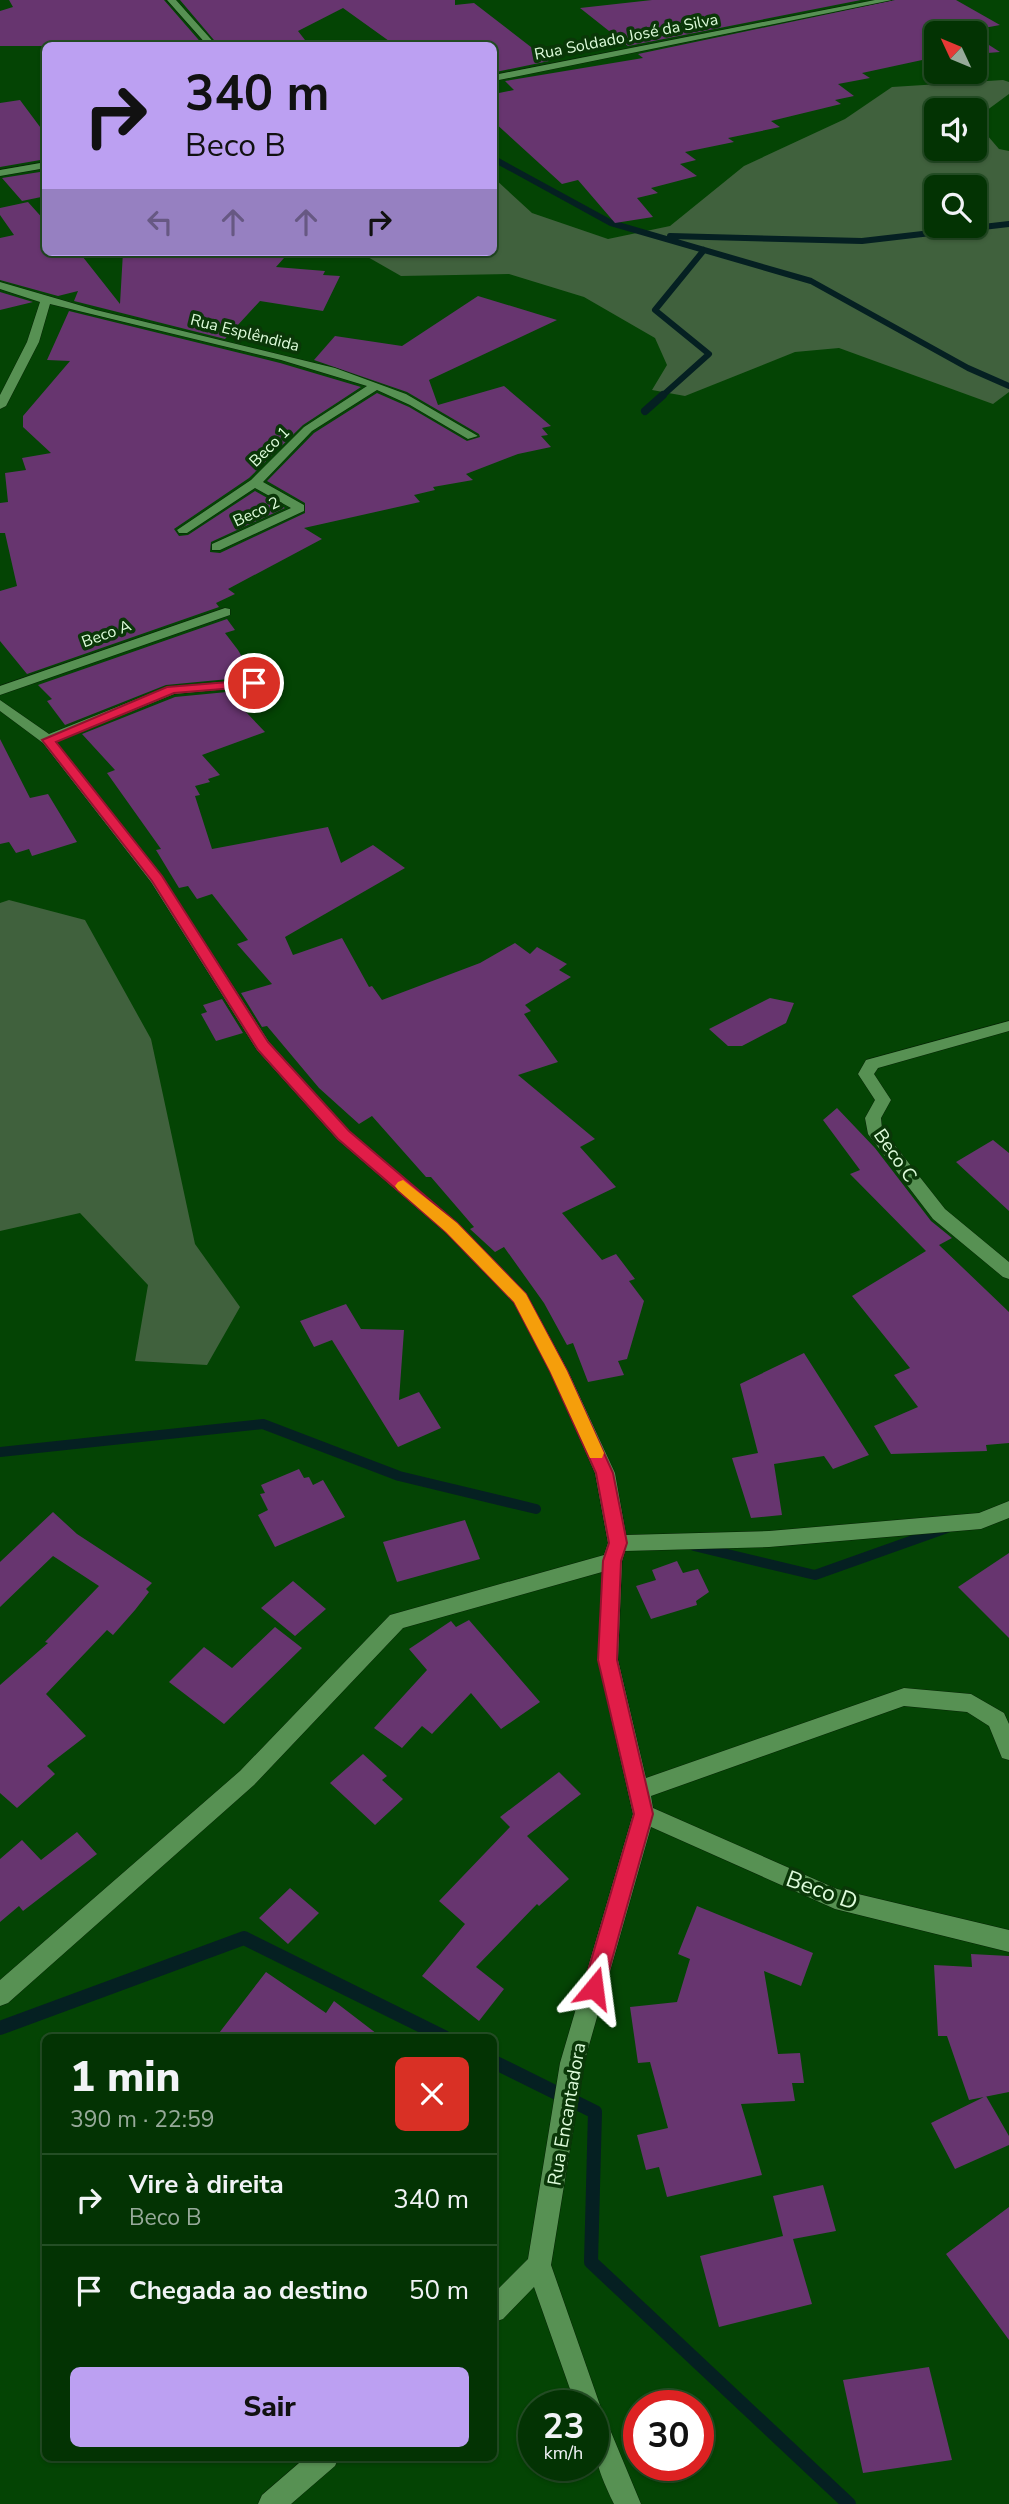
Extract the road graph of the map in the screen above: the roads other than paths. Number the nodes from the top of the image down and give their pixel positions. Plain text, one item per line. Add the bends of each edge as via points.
1 (172, 0) edge
2 (888, 0) edge
3 (210, 42) edge
4 (497, 77) edge
5 (42, 166) edge
6 (0, 173) edge
7 (0, 285) edge
8 (46, 301) junction
9 (377, 385) junction
10 (0, 406) edge
11 (472, 436) dead end
12 (255, 482) junction
13 (183, 530) dead end
14 (216, 547) dead end
15 (225, 612) dead end
16 (254, 683) dead end
17 (0, 691) edge
18 (0, 704) edge
19 (48, 740) junction
20 (1009, 1026) edge
21 (1009, 1272) edge
22 (1009, 1509) edge
23 (615, 1552) junction
24 (1009, 1751) edge
25 (638, 1791) junction
26 (644, 1814) junction
27 (1009, 1941) edge
28 (0, 1995) edge
29 (539, 2265) junction
30 (497, 2307) edge
31 (583, 2390) edge
32 (321, 2461) edge
33 (609, 2463) edge
34 (271, 2504) edge
35 (628, 2504) edge

1 - 3 street
2 - 4 street, Rua Soldado José da Silva
5 - 6 street
7 - 8 street, Rua Esplêndida
8 - 9 street, Rua Esplêndida via 261,350
8 - 10 street via 33,342
9 - 11 street, Rua Esplêndida
9 - 12 street, Beco 1 via 308,429
12 - 13 street, Beco 1
12 - 14 street, Beco 2 via 300,508
15 - 17 street, Beco A
16 - 19 street via 172,690
18 - 19 street
19 - 23 street via 157,879 263,1046 344,1135 452,1228 520,1298 605,1473
20 - 21 street, Beco C via 872,1063 866,1074 883,1100 873,1118 874,1130 939,1214
22 - 23 street via 981,1521
23 - 25 street via 608,1660
23 - 28 street via 397,1621 247,1778
24 - 25 street via 997,1720 971,1703 904,1696
25 - 26 street
26 - 27 street, Beco D via 835,1899
26 - 29 street, Rua Encantadora via 572,2063
29 - 30 street
29 - 31 street, Rua Encantadora
32 - 34 street
33 - 35 street

